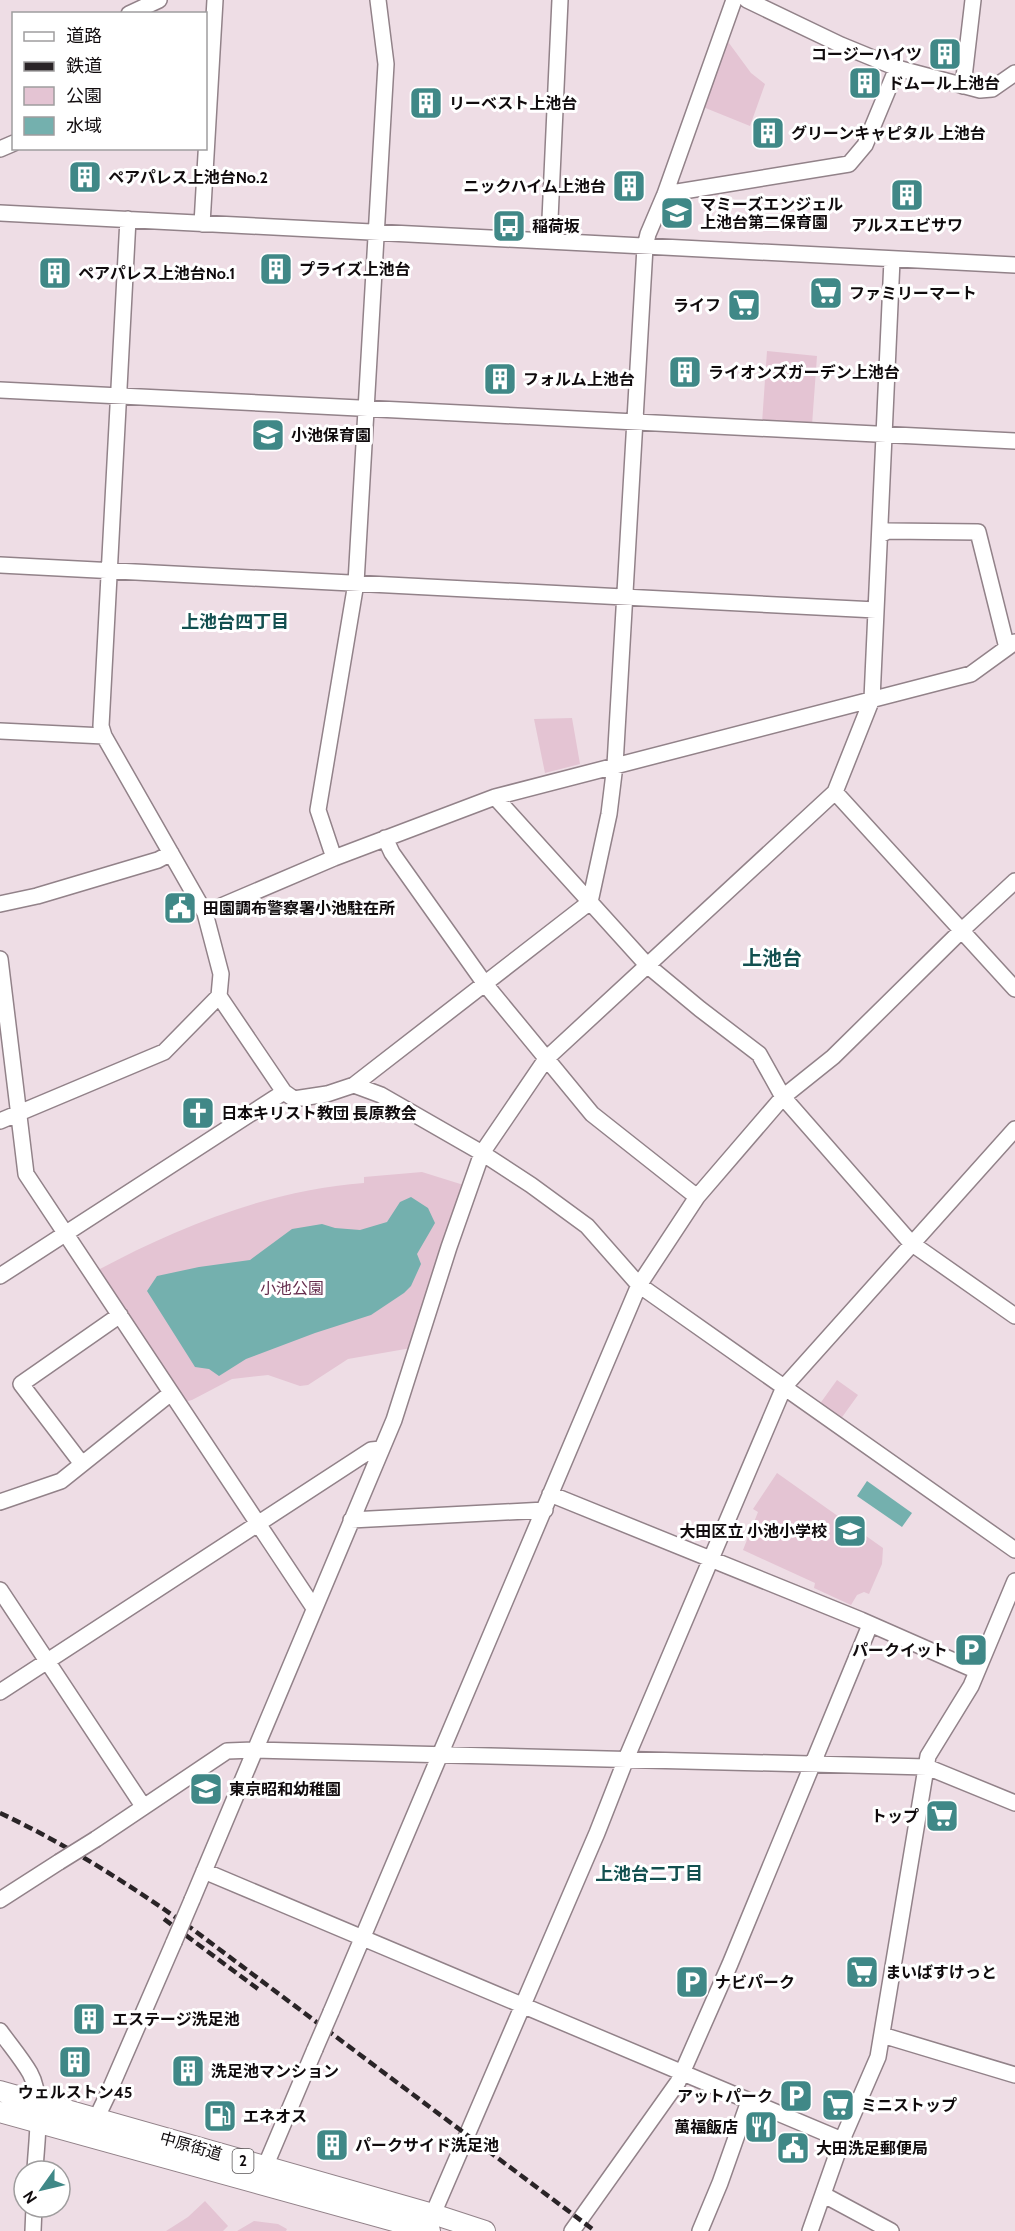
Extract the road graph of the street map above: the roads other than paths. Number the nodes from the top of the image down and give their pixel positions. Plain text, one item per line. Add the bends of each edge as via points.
1 (159, 0) edge
2 (215, 0) edge
3 (378, 0) edge
4 (560, 0) edge
5 (734, 0) edge
6 (747, 0) edge
7 (973, 0) edge
8 (133, 12) edge
9 (897, 68) junction
10 (1015, 73) edge
11 (963, 86) junction
12 (207, 138) edge
13 (206, 150) edge
14 (665, 194) junction
15 (0, 213) edge
16 (128, 219) junction
17 (202, 224) junction
18 (376, 233) junction
19 (549, 241) junction
20 (645, 247) junction
21 (892, 260) junction
22 (1015, 265) edge
23 (0, 390) edge
24 (118, 396) junction
25 (365, 408) junction
26 (635, 423) junction
27 (884, 435) junction
28 (1015, 441) edge
29 (880, 535) junction
30 (0, 565) edge
31 (110, 570) junction
32 (356, 583) junction
33 (625, 598) junction
34 (876, 610) junction
35 (1011, 645) edge
36 (872, 699) junction
37 (0, 731) edge
38 (104, 736) junction
39 (615, 765) junction
40 (835, 792) junction
41 (495, 797) junction
42 (385, 838) junction
43 (171, 853) junction
44 (334, 858) junction
45 (1015, 881) edge
46 (590, 902) junction
47 (0, 904) edge
48 (205, 913) junction
49 (961, 931) junction
50 (0, 959) edge
51 (647, 965) junction
52 (485, 984) junction
53 (1015, 989) edge
54 (219, 996) junction
55 (546, 1059) junction
56 (354, 1085) junction
57 (284, 1092) junction
58 (783, 1096) junction
59 (19, 1114) junction
60 (0, 1121) edge
61 (1015, 1129) edge
62 (482, 1153) junction
63 (697, 1197) junction
64 (66, 1233) junction
65 (911, 1244) junction
66 (0, 1276) edge
67 (639, 1285) junction
68 (120, 1315) junction
69 (1015, 1316) edge
70 (784, 1388) junction
71 (171, 1393) junction
72 (381, 1449) junction
73 (82, 1464) junction
74 (550, 1494) junction
75 (0, 1502) edge
76 (545, 1509) junction
77 (351, 1520) junction
78 (258, 1524) junction
79 (1015, 1550) edge
80 (710, 1560) junction
81 (1015, 1581) edge
82 (0, 1590) edge
83 (314, 1608) junction
84 (870, 1625) junction
85 (47, 1661) junction
86 (977, 1671) junction
87 (0, 1692) edge
88 (254, 1750) junction
89 (440, 1755) junction
90 (626, 1759) junction
91 (813, 1764) junction
92 (927, 1767) junction
93 (1015, 1803) edge
94 (143, 1806) junction
95 (204, 1871) junction
96 (0, 1900) edge
97 (362, 1938) junction
98 (523, 2006) junction
99 (0, 2031) edge
100 (882, 2035) junction
101 (682, 2073) junction
102 (1015, 2075) edge
103 (0, 2091) edge
104 (39, 2102) junction
105 (749, 2102) junction
106 (0, 2112) edge
107 (96, 2119) junction
108 (37, 2123) junction
109 (66, 2130) junction
110 (842, 2140) junction
111 (36, 2159) edge
112 (265, 2167) junction
113 (824, 2196) junction
114 (432, 2223) edge
115 (485, 2231) edge
116 (572, 2231) edge
117 (700, 2231) edge
118 (810, 2231) edge
119 (891, 2231) edge

1 - 8 street
2 - 12 street
3 - 18 street via 387,64
4 - 19 street
5 - 14 street
6 - 9 street
7 - 11 street
9 - 11 street
9 - 14 street via 865,144 849,164
10 - 11 street via 992,89
13 - 17 street
14 - 20 street
15 - 16 street
16 - 17 street
16 - 24 street
17 - 18 street
18 - 19 street
18 - 25 street
19 - 20 street
20 - 21 street
20 - 26 street
21 - 22 street
21 - 27 street
23 - 24 street
24 - 25 street
24 - 31 street
25 - 26 street
25 - 32 street
26 - 27 street
26 - 33 street
27 - 28 street
27 - 29 street
29 - 34 street
29 - 35 street via 888,531 978,532
30 - 31 street
31 - 32 street
31 - 38 street via 101,726
32 - 33 street
32 - 44 street via 318,810
33 - 34 street
33 - 39 street
34 - 36 street
35 - 36 street via 971,674
36 - 39 street
36 - 40 street
37 - 38 street
38 - 43 street
39 - 41 street
39 - 46 street
40 - 49 street
40 - 51 street
41 - 42 street
41 - 46 street
42 - 44 street
42 - 52 street
43 - 47 street
43 - 48 street
44 - 48 street
45 - 49 street
46 - 51 street
46 - 52 street
48 - 54 street via 221,974
49 - 53 street
49 - 58 street via 833,1057
50 - 59 street
51 - 55 street
51 - 58 street via 759,1054
52 - 55 street
52 - 56 street
54 - 57 street
54 - 59 street via 164,1052
55 - 62 street
55 - 63 street via 592,1114
56 - 57 street via 294,1100
56 - 62 street via 381,1095
57 - 64 street
58 - 63 street
58 - 65 street
59 - 60 street
59 - 64 street via 26,1174
61 - 65 street
62 - 67 street via 587,1226
62 - 72 street
63 - 67 street
64 - 66 street
64 - 68 street
65 - 69 street
65 - 70 street
67 - 70 street
67 - 74 street
68 - 71 street
68 - 73 street via 21,1384
70 - 79 street
70 - 80 street
71 - 73 street
71 - 78 street
72 - 77 street
72 - 78 street via 371,1450
73 - 75 street via 61,1481
74 - 76 street
74 - 80 street
76 - 77 street
76 - 89 street
77 - 83 street
78 - 83 street
78 - 85 street
80 - 84 street
80 - 90 street
81 - 86 street
82 - 85 street
83 - 88 street
84 - 86 street
84 - 91 street
85 - 87 street
85 - 94 street
86 - 92 street via 928,1756
88 - 89 street
88 - 94 street via 227,1751
88 - 95 street
89 - 90 street
89 - 97 street
90 - 91 street
90 - 98 street
91 - 92 street
91 - 101 street
92 - 93 street
92 - 100 street
94 - 96 street, bridge
95 - 97 street
95 - 107 street, bridge
97 - 98 street
97 - 112 street, bridge
98 - 101 street
98 - 114 street
99 - 104 street via 32,2075
100 - 102 street
100 - 110 street via 878,2057
101 - 105 street
101 - 116 street
103 - 104 main road, 中原街道 / 2
104 - 107 main road, 中原街道 / 2
104 - 108 street
105 - 110 street
105 - 117 street
106 - 108 main road, 中原街道 / 2
107 - 109 street via 77,2130
107 - 112 main road, 中原街道 / 2
108 - 109 main road, 中原街道 / 2
108 - 111 street
109 - 114 main road, 中原街道 / 2 via 241,2180
110 - 113 street
112 - 114 main road, 中原街道 / 2
113 - 118 street
113 - 119 street
114 - 115 main road, 中原街道 / 2

